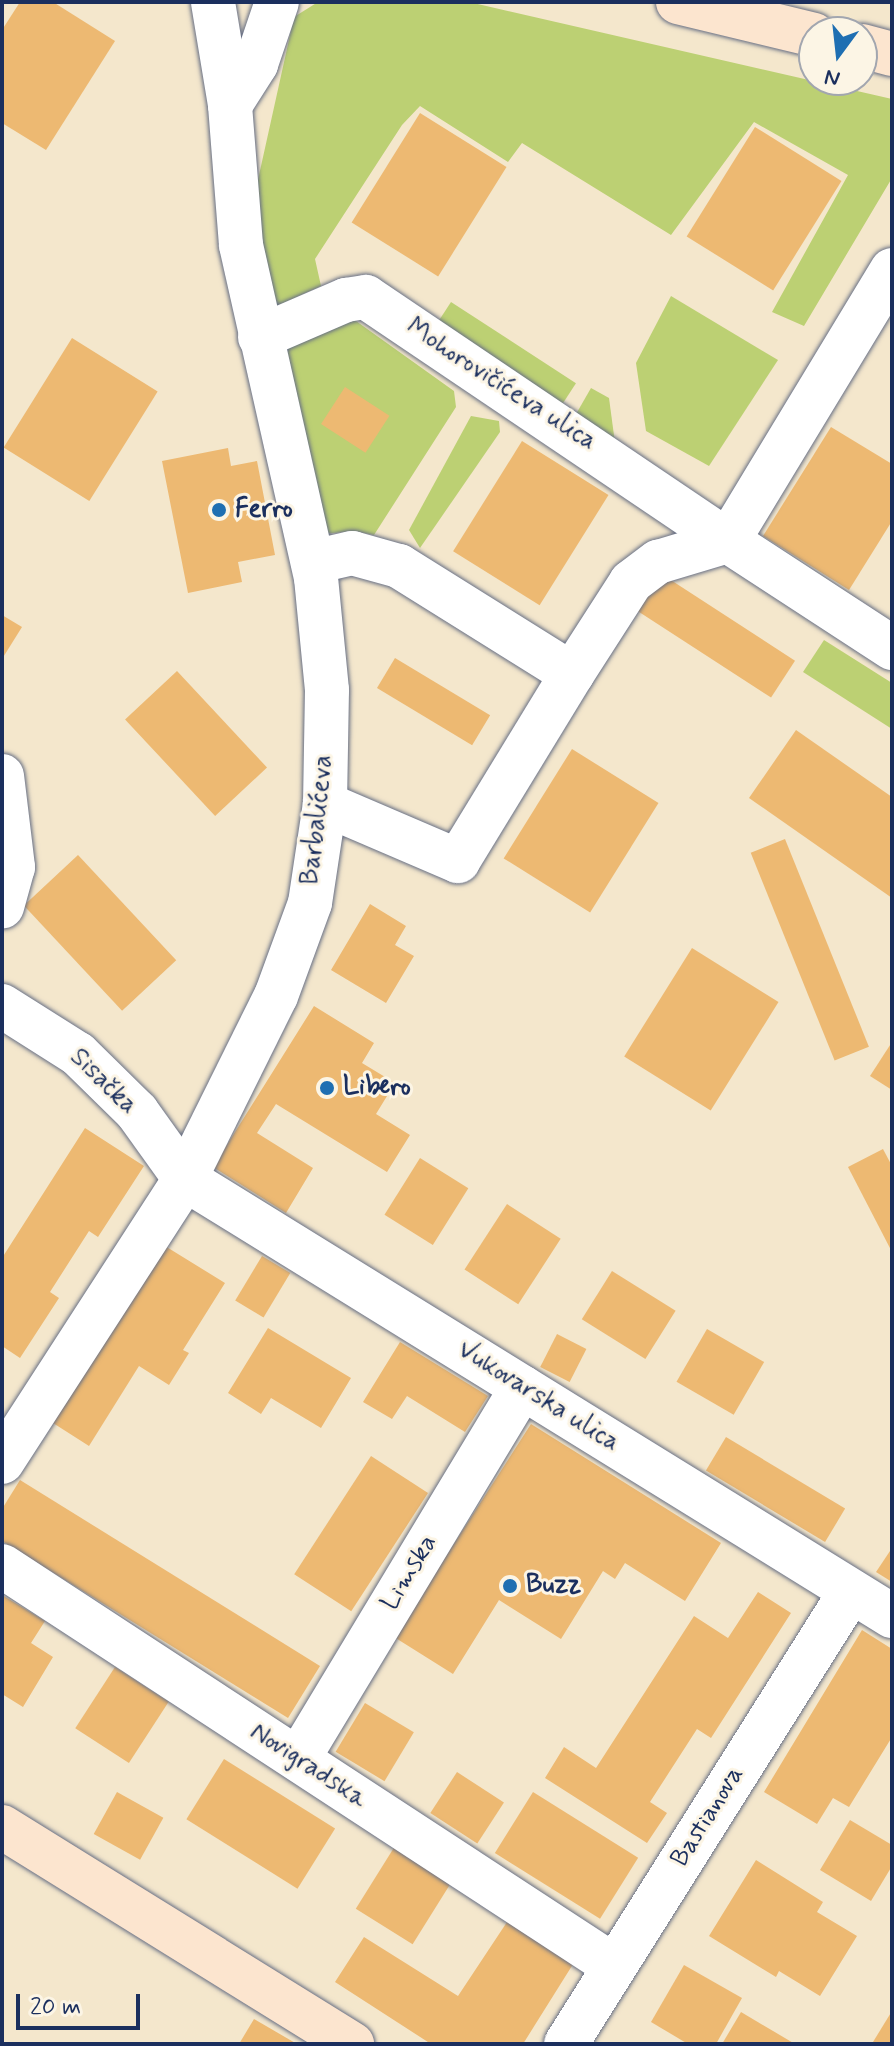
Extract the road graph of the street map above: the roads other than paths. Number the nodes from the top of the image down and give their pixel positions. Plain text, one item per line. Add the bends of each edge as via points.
1 (213, 2) edge
2 (277, 2) edge
3 (678, 2) edge
4 (798, 31) edge
5 (230, 105) junction
6 (892, 270) edge
7 (260, 337) junction
8 (728, 541) junction
9 (313, 562) junction
10 (892, 648) edge
11 (572, 674) junction
12 (2, 776) edge
13 (325, 804) junction
14 (2, 907) edge
15 (2, 1006) edge
16 (185, 1179) junction
17 (522, 1387) junction
18 (2, 1462) edge
19 (2, 1566) edge
20 (851, 1591) junction
21 (892, 1616) edge
22 (298, 1759) junction
23 (2, 1827) edge
24 (614, 1966) junction
25 (352, 2044) edge
26 (566, 2044) edge

1 - 5 street, Barbalićeva
2 - 5 street via 256,64
3 - 4 street
5 - 7 street, Barbalićeva via 241,245
6 - 8 street
7 - 8 street, Mohorovičićeva ulica via 346,300 366,297
7 - 9 street, Barbalićeva
8 - 10 street, Mohorovičićeva ulica
8 - 11 street via 658,562 631,582
9 - 11 street via 352,553 399,566
9 - 13 street, Barbalićeva via 327,690
11 - 13 street via 458,861
12 - 14 street via 13,867
13 - 16 street, Barbalićeva via 310,903 281,983
15 - 16 street, Sisačka via 78,1054 137,1112
16 - 17 street, Vukovarska ulica
16 - 18 street, Barbalićeva
17 - 20 street, Vukovarska ulica
17 - 22 street, Limska
19 - 22 street, Novigradska
20 - 21 street, Vukovarska ulica
20 - 24 street, Bastianova
22 - 24 street, Novigradska
23 - 25 street
24 - 26 street, Bastianova

